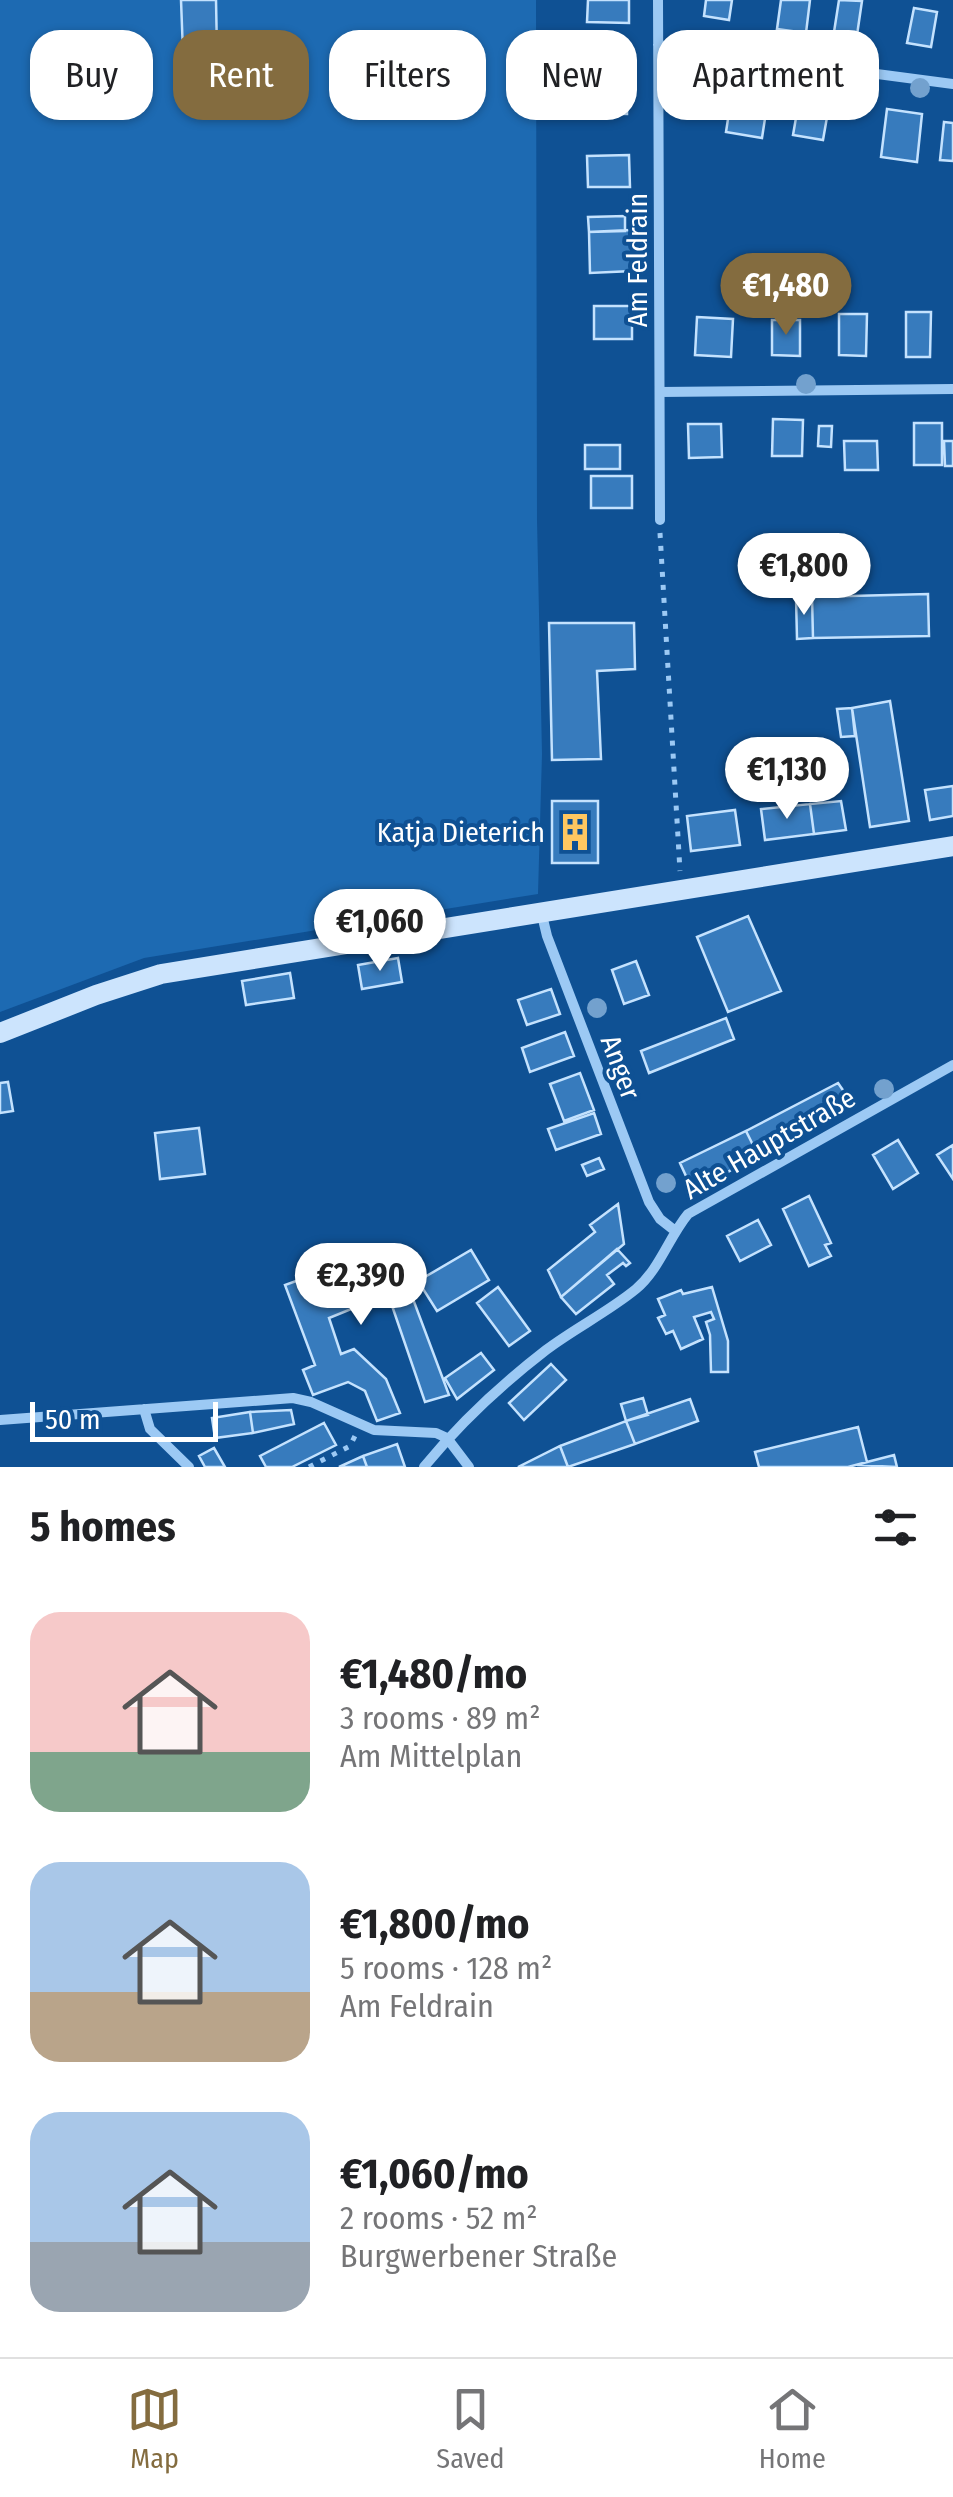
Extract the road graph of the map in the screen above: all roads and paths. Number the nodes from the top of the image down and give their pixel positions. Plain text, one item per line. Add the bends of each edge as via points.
1 (658, 0) edge
2 (658, 30) edge
3 (879, 74) edge
4 (953, 84) edge
5 (658, 120) edge
6 (953, 388) edge
7 (660, 392) junction
8 (660, 520) joint
9 (953, 846) edge
10 (682, 890) junction
11 (541, 911) junction
12 (0, 1033) edge
13 (953, 1064) edge
14 (674, 1230) junction
15 (144, 1409) junction
16 (0, 1420) edge
17 (360, 1425) junction
18 (447, 1438) junction
19 (188, 1467) edge
20 (309, 1467) edge
21 (424, 1467) edge
22 (469, 1467) edge

1 - 2 street, Am Feldrain
3 - 4 street
5 - 7 street, Am Feldrain
6 - 7 street
7 - 8 street, Am Feldrain
8 - 10 path
9 - 10 main road
10 - 11 main road
11 - 12 main road via 161,974
11 - 14 street, Anger via 633,1163 652,1208
13 - 14 street, Alte Hauptstraße via 704,1203
14 - 18 street, Alte Hauptstraße via 637,1288 548,1349
15 - 16 street
15 - 17 street via 293,1398
15 - 19 street via 150,1428
17 - 18 street
17 - 20 path via 350,1446
18 - 21 street, Alte Hauptstraße
18 - 22 street

